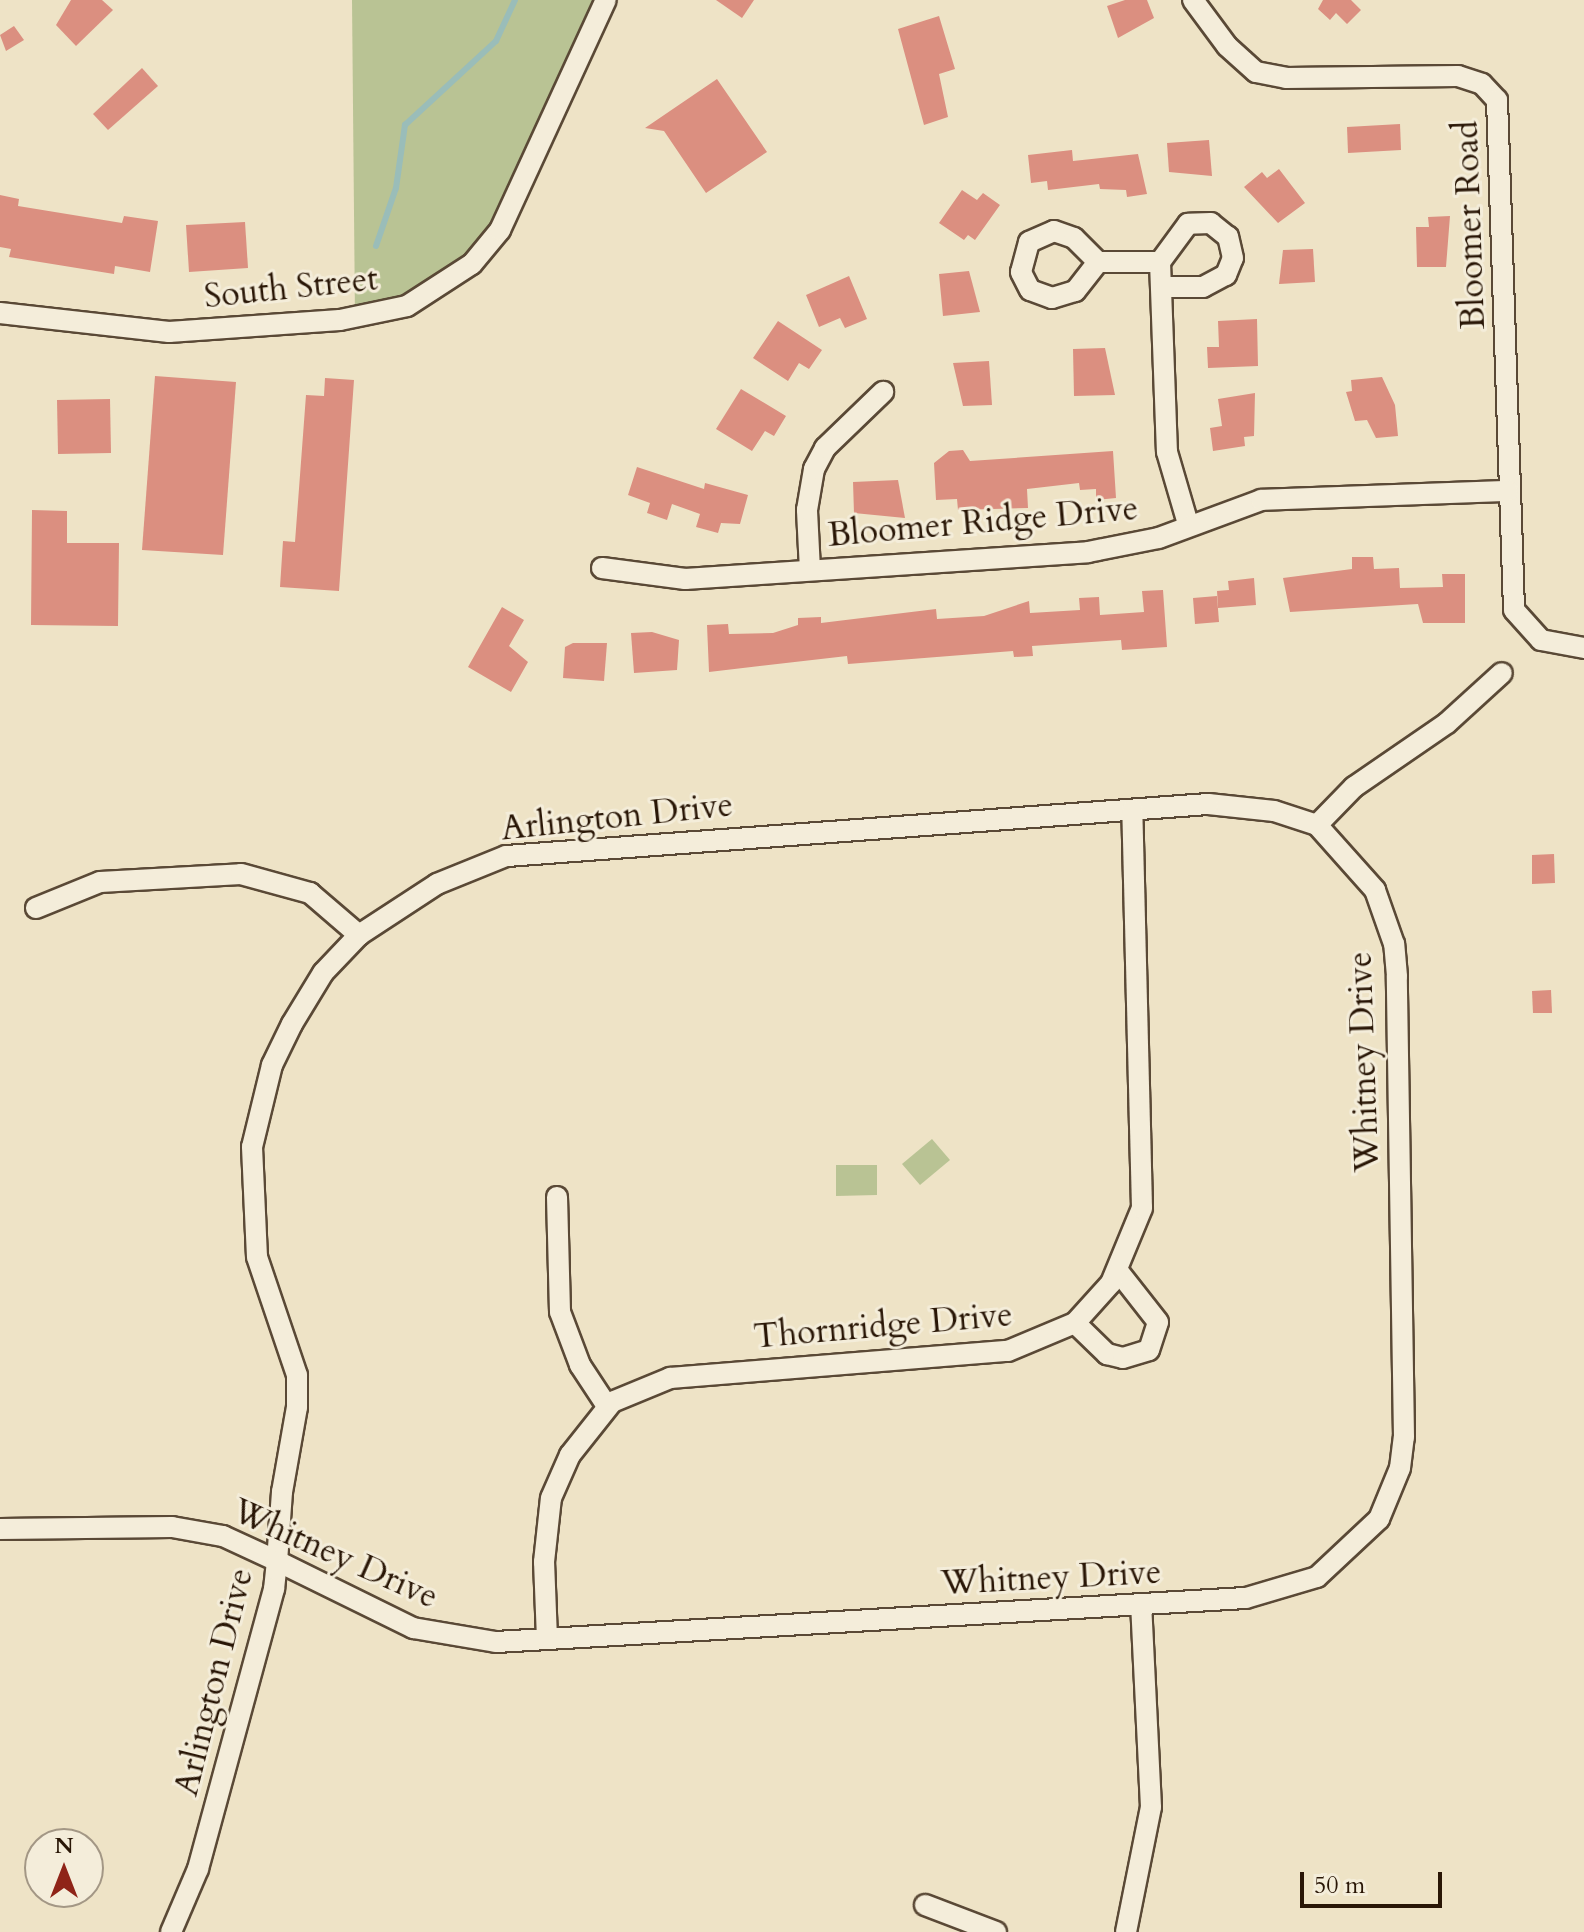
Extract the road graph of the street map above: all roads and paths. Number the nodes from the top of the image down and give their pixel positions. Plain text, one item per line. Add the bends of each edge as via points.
1 (606, 0) edge
2 (1193, 0) edge
3 (1098, 262) dead end
4 (1160, 262) junction
5 (1161, 287) junction
6 (0, 313) edge
7 (883, 392) dead end
8 (1508, 491) junction
9 (1188, 524) junction
10 (602, 568) dead end
11 (810, 570) junction
12 (1584, 648) edge
13 (1502, 673) dead end
14 (1132, 810) junction
15 (1317, 825) junction
16 (36, 908) dead end
17 (359, 935) junction
18 (557, 1197) dead end
19 (1118, 1271) junction
20 (1075, 1323) junction
21 (607, 1406) junction
22 (0, 1529) edge
23 (277, 1561) junction
24 (1141, 1605) junction
25 (547, 1639) junction
26 (925, 1905) dead end
27 (178, 1930) edge
28 (996, 1932) edge
29 (1126, 1932) edge

1 - 6 street, South Street via 500,230 472,264 407,306 340,320 169,332
2 - 8 street, Bloomer Road via 1227,46 1256,72 1286,78 1458,76 1482,84 1497,100 1502,129
3 - 4 street
4 - 5 street
4 - 5 street via 1178,231 1194,222 1221,229 1232,246 1231,267 1216,283
5 - 9 street via 1167,452
7 - 11 street via 825,448 814,469 807,510
8 - 9 street, Bloomer Ridge Drive via 1273,498
8 - 12 street, Bloomer Road via 1514,610 1541,640
9 - 11 street, Bloomer Ridge Drive via 1119,548
10 - 11 street, Bloomer Ridge Drive via 685,579
13 - 15 street via 1447,723 1354,787
14 - 15 street, Arlington Drive via 1240,806
14 - 17 street, Arlington Drive via 506,856 437,884
14 - 19 street, Thornridge Drive via 1143,1182 1142,1208
15 - 24 street, Whitney Drive via 1375,890 1394,944 1400,1468 1379,1519 1317,1577 1246,1598
16 - 17 street via 80,886 241,874 310,893
17 - 23 street, Arlington Drive via 323,973 292,1024 272,1065 252,1147 257,1257 297,1375
18 - 21 street via 560,1312 580,1365
19 - 20 street, Thornridge Drive
19 - 20 street via 1158,1322 1149,1350 1123,1358 1107,1354
20 - 21 street, Thornridge Drive via 1038,1342 995,1353 670,1378
21 - 25 street, Thornridge Drive via 570,1455 551,1498 544,1562
22 - 23 street, Whitney Drive via 172,1527 223,1536
23 - 25 street, Whitney Drive via 413,1628 496,1642
23 - 27 street, Arlington Drive
24 - 25 street, Whitney Drive
24 - 29 street via 1151,1807
26 - 28 street

